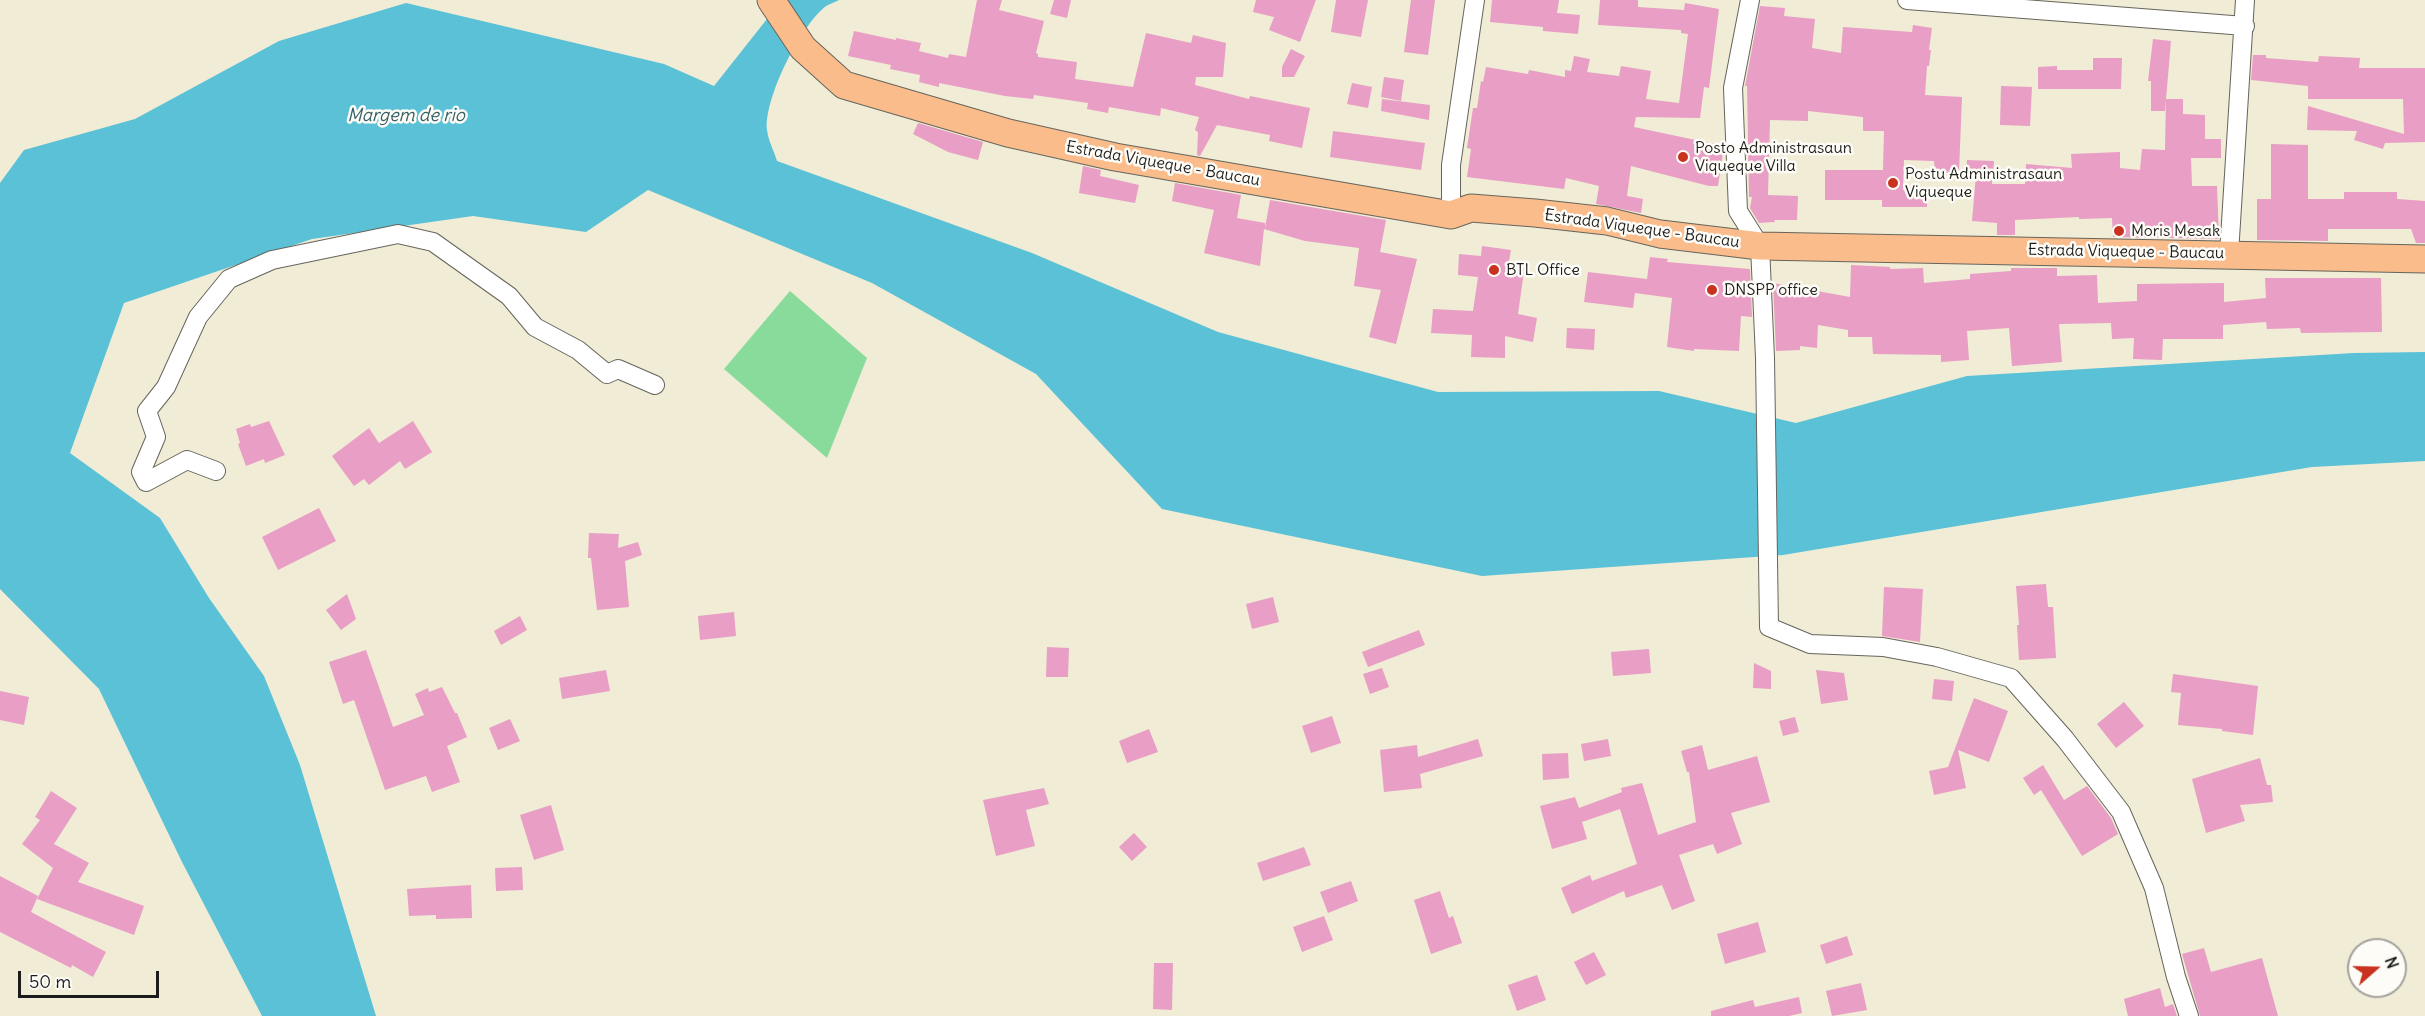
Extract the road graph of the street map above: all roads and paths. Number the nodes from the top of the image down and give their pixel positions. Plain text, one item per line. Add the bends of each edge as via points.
1 (771, 0) edge
2 (1475, 0) edge
3 (1750, 0) edge
4 (1907, 0) edge
5 (2245, 0) edge
6 (2245, 26) junction
7 (1451, 215) junction
8 (1760, 246) junction
9 (2229, 254) junction
10 (2425, 259) edge
11 (655, 385) dead end
12 (216, 471) dead end
13 (2189, 1016) edge

1 - 7 main road, Estrada Viqueque - Baucau via 803,48 844,85 1008,133 1115,157
2 - 7 street via 1451,165
3 - 8 street via 1733,88 1738,211
4 - 6 street
5 - 6 street
6 - 9 street
7 - 8 main road, Estrada Viqueque - Baucau via 1471,208 1607,220 1660,234
8 - 9 main road, Estrada Viqueque - Baucau
8 - 13 street via 1766,358 1769,627 1810,644 1883,647 2011,678 2065,739 2121,812 2154,888 2175,977
9 - 10 main road, Estrada Viqueque - Baucau
11 - 12 street via 618,369 607,374 578,350 535,327 509,296 433,242 398,234 344,244 272,260 229,279 198,317 166,387 147,411 156,437 141,472 146,482 187,460

